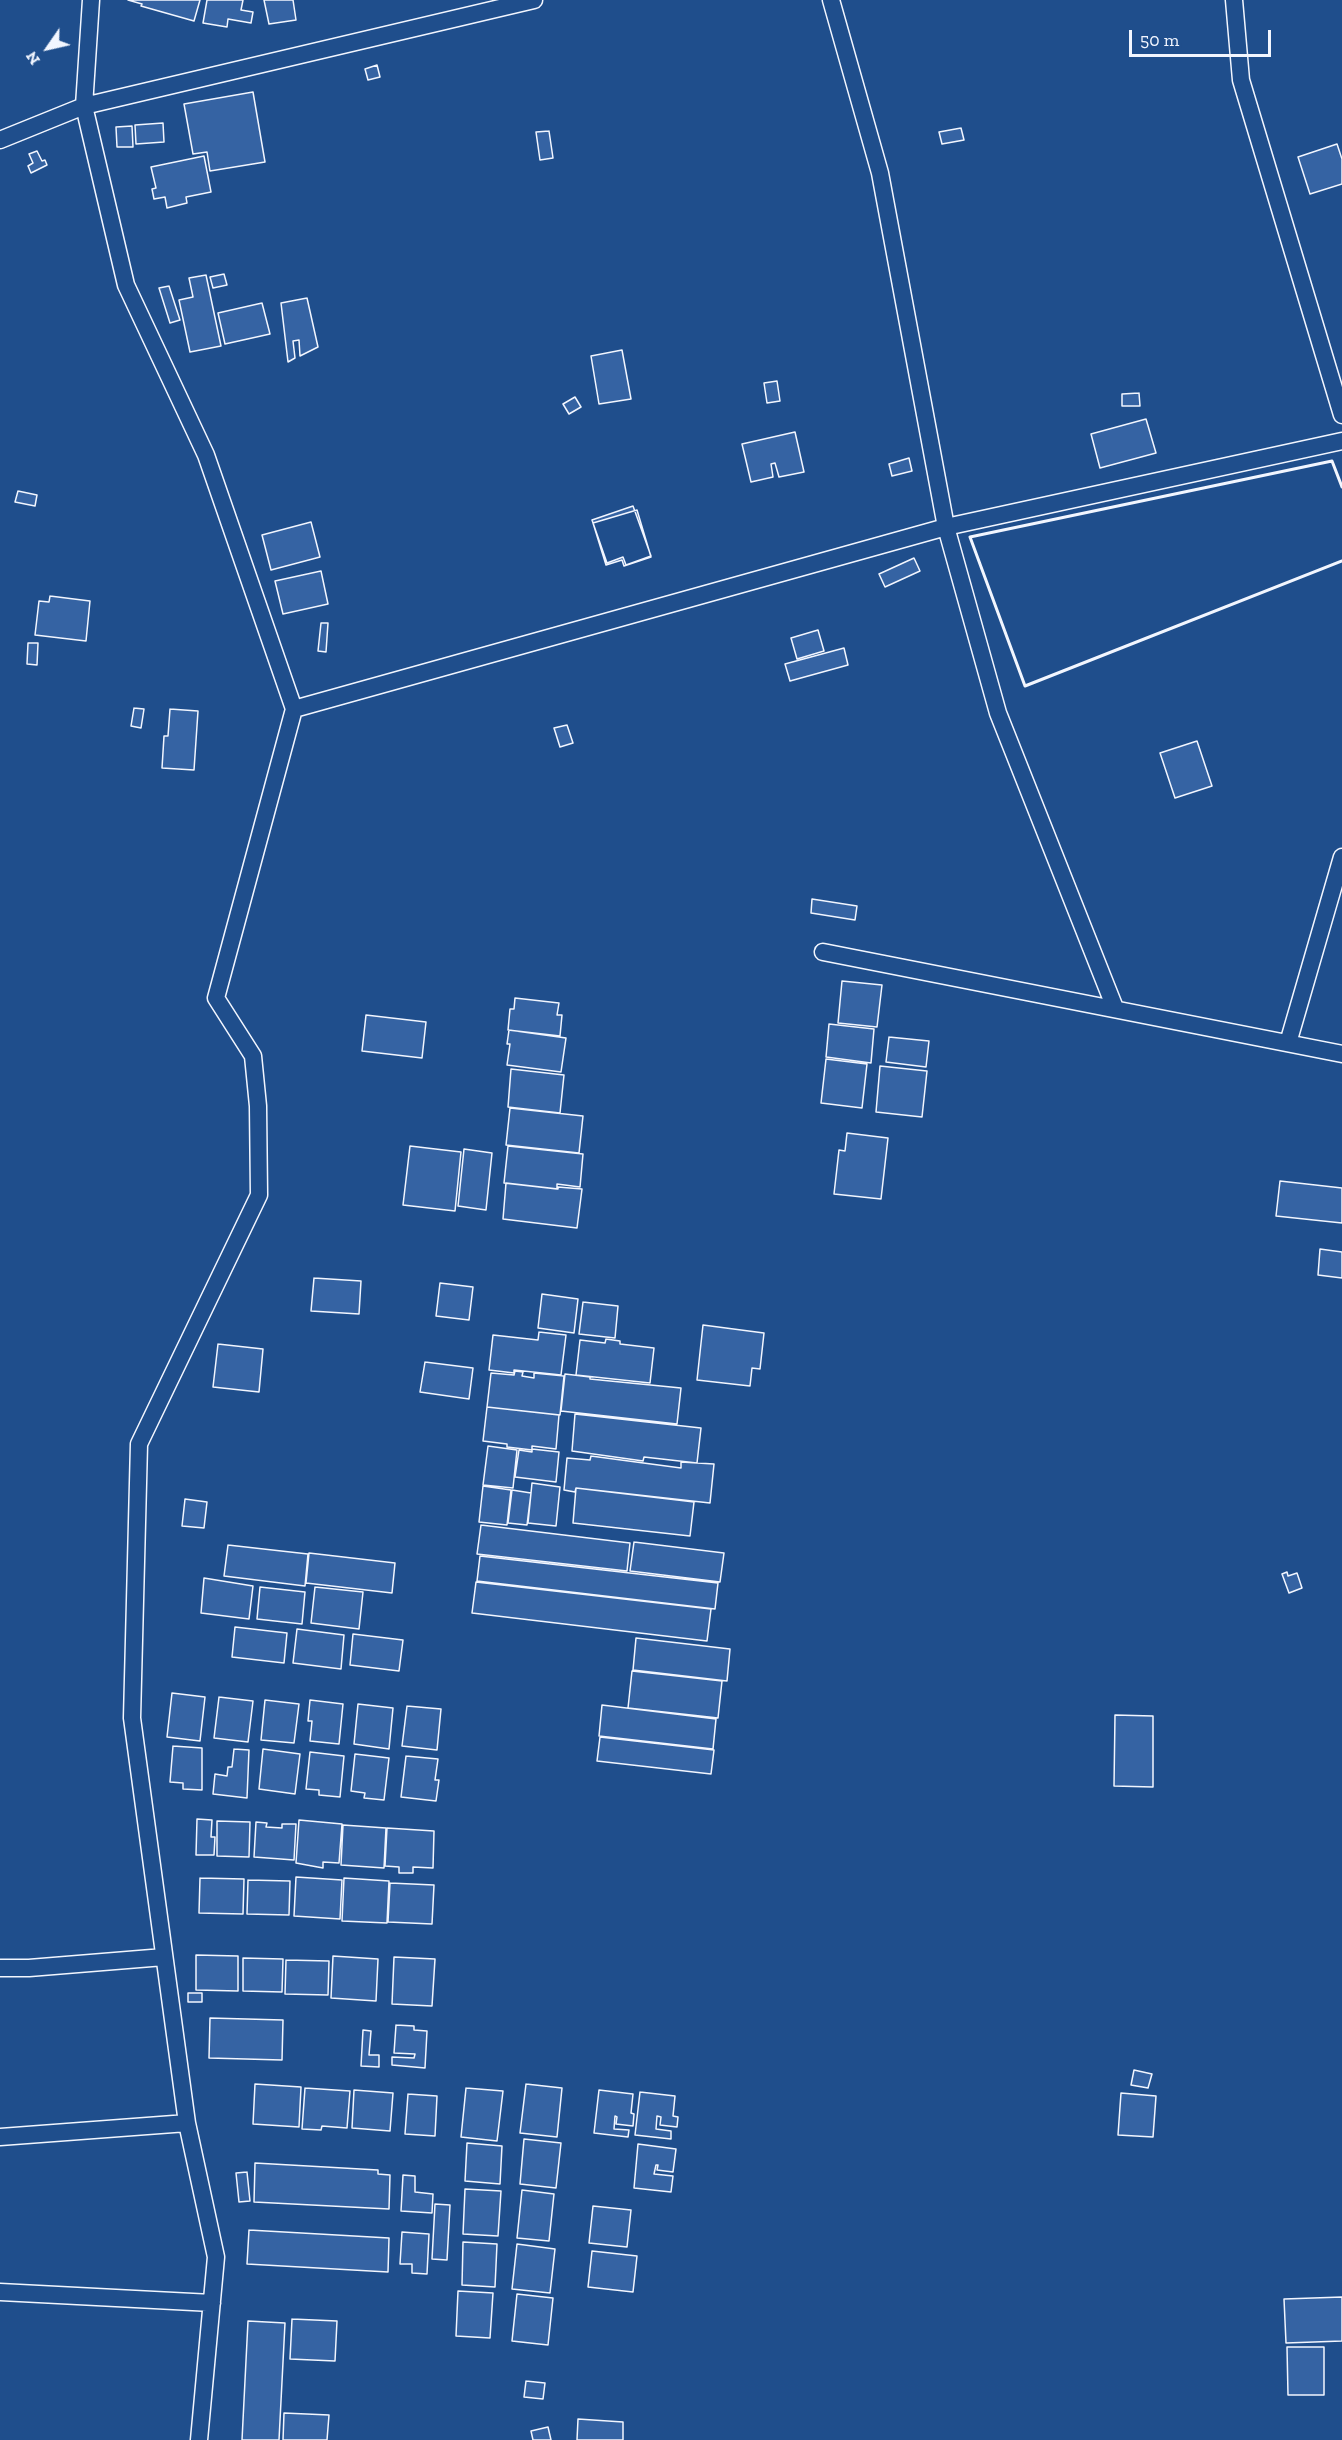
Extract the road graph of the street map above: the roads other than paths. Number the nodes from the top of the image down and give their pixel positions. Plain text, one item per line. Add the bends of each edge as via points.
1 (91, 0) edge
2 (534, 0) edge
3 (831, 0) edge
4 (1234, 0) edge
5 (84, 106) junction
6 (0, 140) edge
7 (1342, 415) edge
8 (1342, 441) edge
9 (946, 527) junction
10 (294, 710) junction
11 (1342, 857) edge
12 (823, 952) dead end
13 (1115, 1008) junction
14 (1288, 1043) junction
15 (1342, 1054) edge
16 (164, 1958) junction
17 (0, 1968) edge
18 (187, 2123) junction
19 (0, 2137) edge
20 (0, 2292) edge
21 (212, 2303) junction
22 (199, 2440) edge

1 - 5 street
2 - 5 street
3 - 9 street via 880,173
4 - 7 street via 1241,80
5 - 6 street
5 - 10 street via 126,285 206,455
8 - 9 street
9 - 10 street
9 - 13 street via 998,713
10 - 16 street via 216,998 253,1056 259,1195 140,1444 132,1718
11 - 14 street
12 - 13 street
13 - 14 street
14 - 15 street
16 - 17 street
16 - 18 street
18 - 19 street
18 - 21 street via 216,2257
20 - 21 street
21 - 22 street

